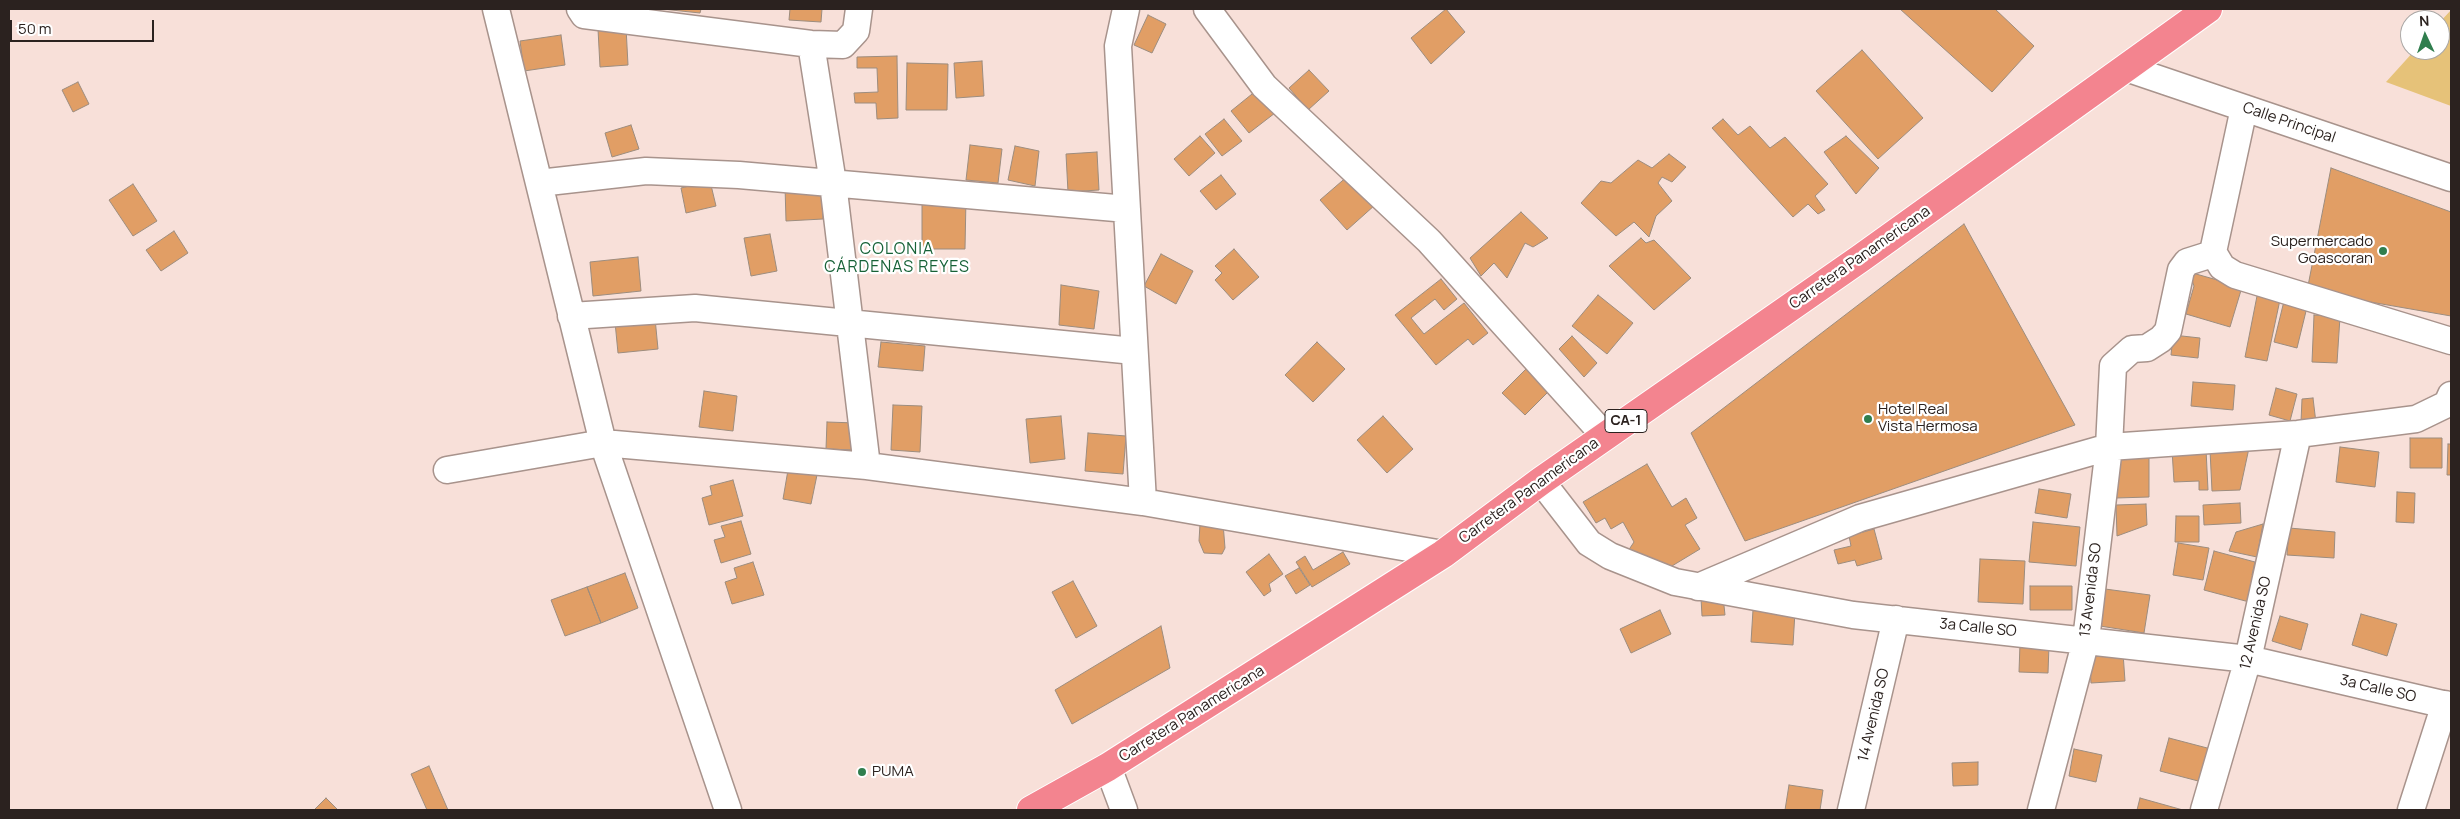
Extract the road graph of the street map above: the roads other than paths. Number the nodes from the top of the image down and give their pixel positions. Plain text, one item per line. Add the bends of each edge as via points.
1 (496, 9) edge
2 (580, 9) edge
3 (859, 9) edge
4 (1126, 9) edge
5 (1207, 9) edge
6 (2208, 9) edge
7 (811, 44) junction
8 (2126, 68) junction
9 (2244, 108) junction
10 (2451, 178) edge
11 (539, 183) junction
12 (833, 183) junction
13 (1127, 209) junction
14 (2213, 252) junction
15 (572, 316) junction
16 (850, 322) junction
17 (2451, 341) edge
18 (1134, 351) junction
19 (2451, 395) edge
20 (2298, 434) junction
21 (1605, 436) junction
22 (603, 443) junction
23 (2109, 447) junction
24 (867, 466) junction
25 (447, 470) dead end
26 (1541, 481) junction
27 (1143, 502) junction
28 (1443, 554) junction
29 (1698, 587) junction
30 (1896, 619) junction
31 (2086, 640) junction
32 (2248, 659) junction
33 (2448, 705) edge
34 (1108, 768) junction
35 (728, 810) edge
36 (1031, 810) edge
37 (1124, 810) edge
38 (1851, 810) edge
39 (2041, 810) edge
40 (2204, 810) edge
41 (2411, 810) edge

1 - 11 street
2 - 7 street via 584,14
3 - 7 street via 856,31 842,45
4 - 13 street via 1118,46
5 - 21 street via 1264,86 1429,241
6 - 8 highway, Carretera Panamericana / CA-1
7 - 12 street
8 - 9 street, Calle Principal
8 - 21 highway, Carretera Panamericana / CA-1
9 - 10 street, Calle Principal
9 - 14 street
11 - 12 street via 646,171
11 - 15 street
12 - 13 street
12 - 16 street
13 - 18 street
14 - 17 street via 2222,267 2235,275
14 - 23 street, 13 Avenida SO via 2187,262 2181,270 2168,331 2147,348 2132,349 2113,366
15 - 16 street via 695,308
15 - 22 street
16 - 18 street
16 - 24 street
18 - 27 street
19 - 20 street via 2447,404 2416,419
20 - 23 street
20 - 32 street, 12 Avenida SO
21 - 26 highway, Carretera Panamericana / CA-1
22 - 24 street
22 - 25 street
22 - 35 street
23 - 29 street via 1860,518
23 - 31 street, 13 Avenida SO
24 - 27 street
26 - 28 highway, Carretera Panamericana / CA-1
26 - 29 street, 3a Calle SO via 1588,543 1610,556 1675,582
27 - 28 street
28 - 34 highway, Carretera Panamericana / CA-1
29 - 30 street, 3a Calle SO via 1853,615
30 - 31 street, 3a Calle SO
30 - 38 street, 14 Avenida SO
31 - 32 street, 3a Calle SO
31 - 39 street, 13 Avenida SO
32 - 33 street, 3a Calle SO
32 - 40 street, 12 Avenida SO
33 - 41 street
34 - 36 highway, Carretera Panamericana / CA-1
34 - 37 street

